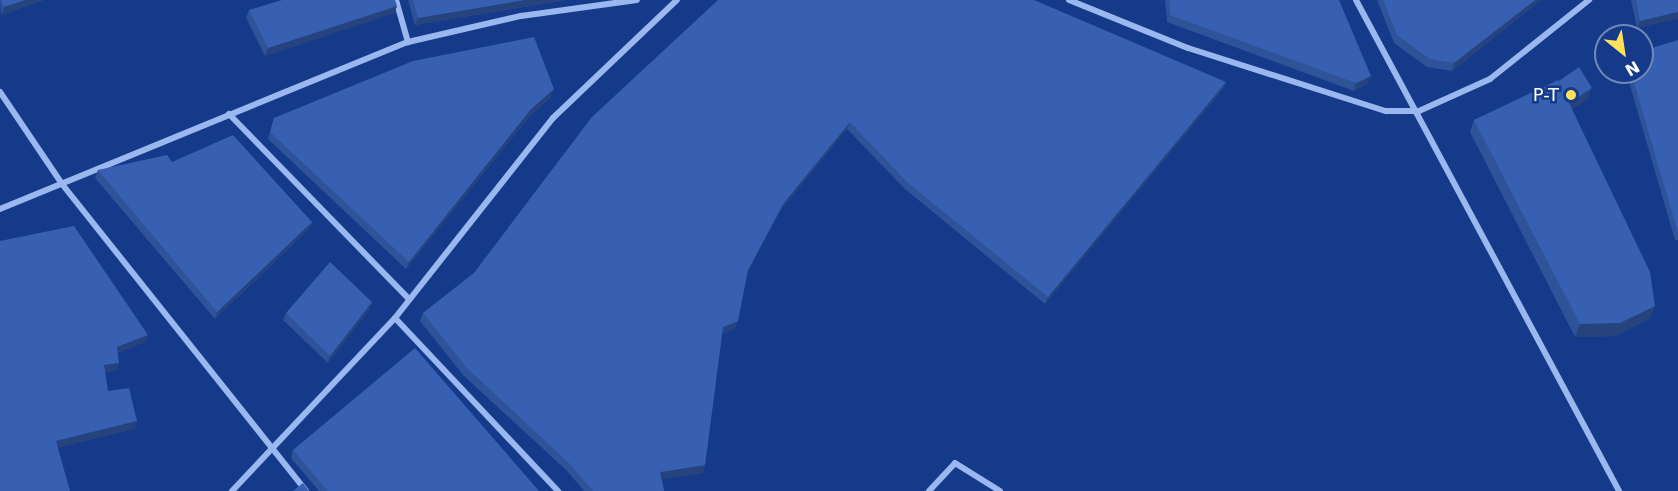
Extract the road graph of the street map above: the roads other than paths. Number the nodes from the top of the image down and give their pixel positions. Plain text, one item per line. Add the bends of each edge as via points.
1 (396, 0) edge
2 (637, 0) edge
3 (677, 0) edge
4 (1068, 0) edge
5 (1356, 0) edge
6 (1589, 0) edge
7 (408, 42) junction
8 (0, 92) edge
9 (1419, 111) junction
10 (229, 114) junction
11 (62, 184) junction
12 (0, 208) edge
13 (409, 299) junction
14 (395, 318) junction
15 (271, 451) junction
16 (232, 491) edge
17 (306, 491) edge
18 (558, 491) edge
19 (929, 491) edge
20 (1000, 491) edge
21 (1619, 491) edge

1 - 7 street
2 - 7 street via 521,16
3 - 13 street via 553,118
4 - 9 street via 1354,105
5 - 9 street
6 - 9 street via 1490,79
7 - 10 street
8 - 11 street
9 - 21 street
10 - 11 street
10 - 13 street
11 - 12 street
11 - 15 street
13 - 14 street
14 - 15 street
14 - 18 street
15 - 16 street
15 - 17 street
19 - 20 street via 955,463

